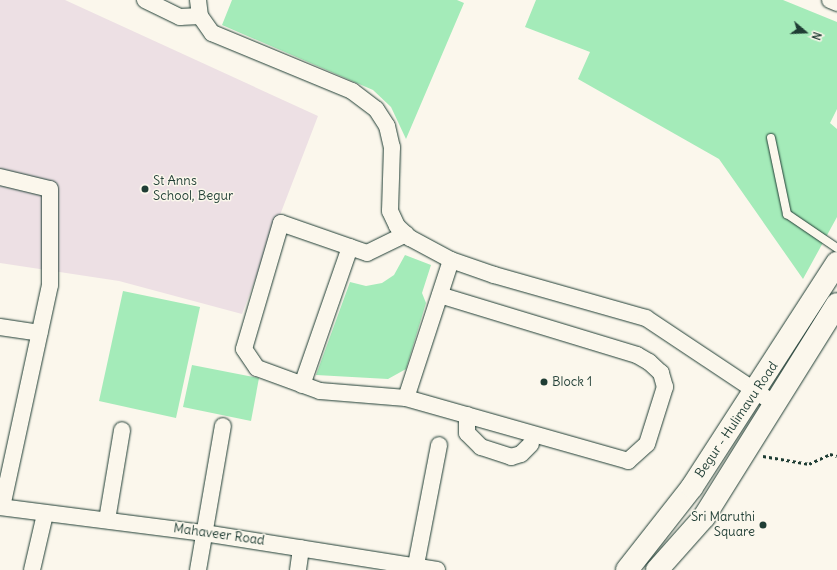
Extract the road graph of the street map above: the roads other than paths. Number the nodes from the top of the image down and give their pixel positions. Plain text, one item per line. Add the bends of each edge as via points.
1 (145, 0) edge
2 (198, 0) edge
3 (830, 0) edge
4 (837, 3) edge
5 (200, 16) junction
6 (771, 138) dead end
7 (0, 178) edge
8 (406, 234) junction
9 (350, 247) junction
10 (837, 248) edge
11 (451, 260) junction
12 (837, 262) edge
13 (440, 295) junction
14 (837, 304) edge
15 (0, 327) edge
16 (40, 333) junction
17 (302, 385) junction
18 (756, 392) junction
19 (406, 398) junction
20 (775, 404) junction
21 (467, 415) junction
22 (223, 426) dead end
23 (122, 430) dead end
24 (531, 444) dead end
25 (439, 445) dead end
26 (1, 507) edge
27 (45, 514) junction
28 (107, 520) junction
29 (204, 533) junction
30 (301, 548) junction
31 (416, 565) junction
32 (389, 566) edge
33 (32, 570) edge
34 (198, 570) edge
35 (298, 570) edge
36 (437, 570) edge
37 (627, 570) edge
38 (657, 570) edge

1 - 5 street via 180,17
2 - 5 street
3 - 4 street
5 - 8 street via 212,33 352,91 376,109 387,126 392,147 390,211
6 - 10 lane via 787,214
7 - 16 street via 50,189 50,285
8 - 9 street via 367,253
8 - 11 street
9 - 17 street
9 - 17 street via 281,223 244,348 257,368
11 - 13 street
11 - 18 street via 646,318
12 - 18 main road, Begur - Hulimavu Road
13 - 19 street
13 - 21 street via 637,355 658,370 664,382 647,444 628,461
14 - 20 main road, Begur - Hulimavu Road
15 - 16 street
16 - 26 street
17 - 19 street via 320,390
18 - 20 street
18 - 37 main road, Begur - Hulimavu Road via 692,487
19 - 21 street
20 - 38 main road, Begur - Hulimavu Road via 704,517
21 - 24 street via 467,433 480,447 511,457 521,454
22 - 29 street
23 - 28 street
25 - 31 street
26 - 27 street, Mahaveer Road
27 - 28 street, Mahaveer Road
27 - 33 street
28 - 29 street, Mahaveer Road
29 - 30 street, Mahaveer Road
29 - 34 street
30 - 32 street, Mahaveer Road
30 - 35 street
31 - 32 street, Mahaveer Road
31 - 36 street, Mahaveer Road

